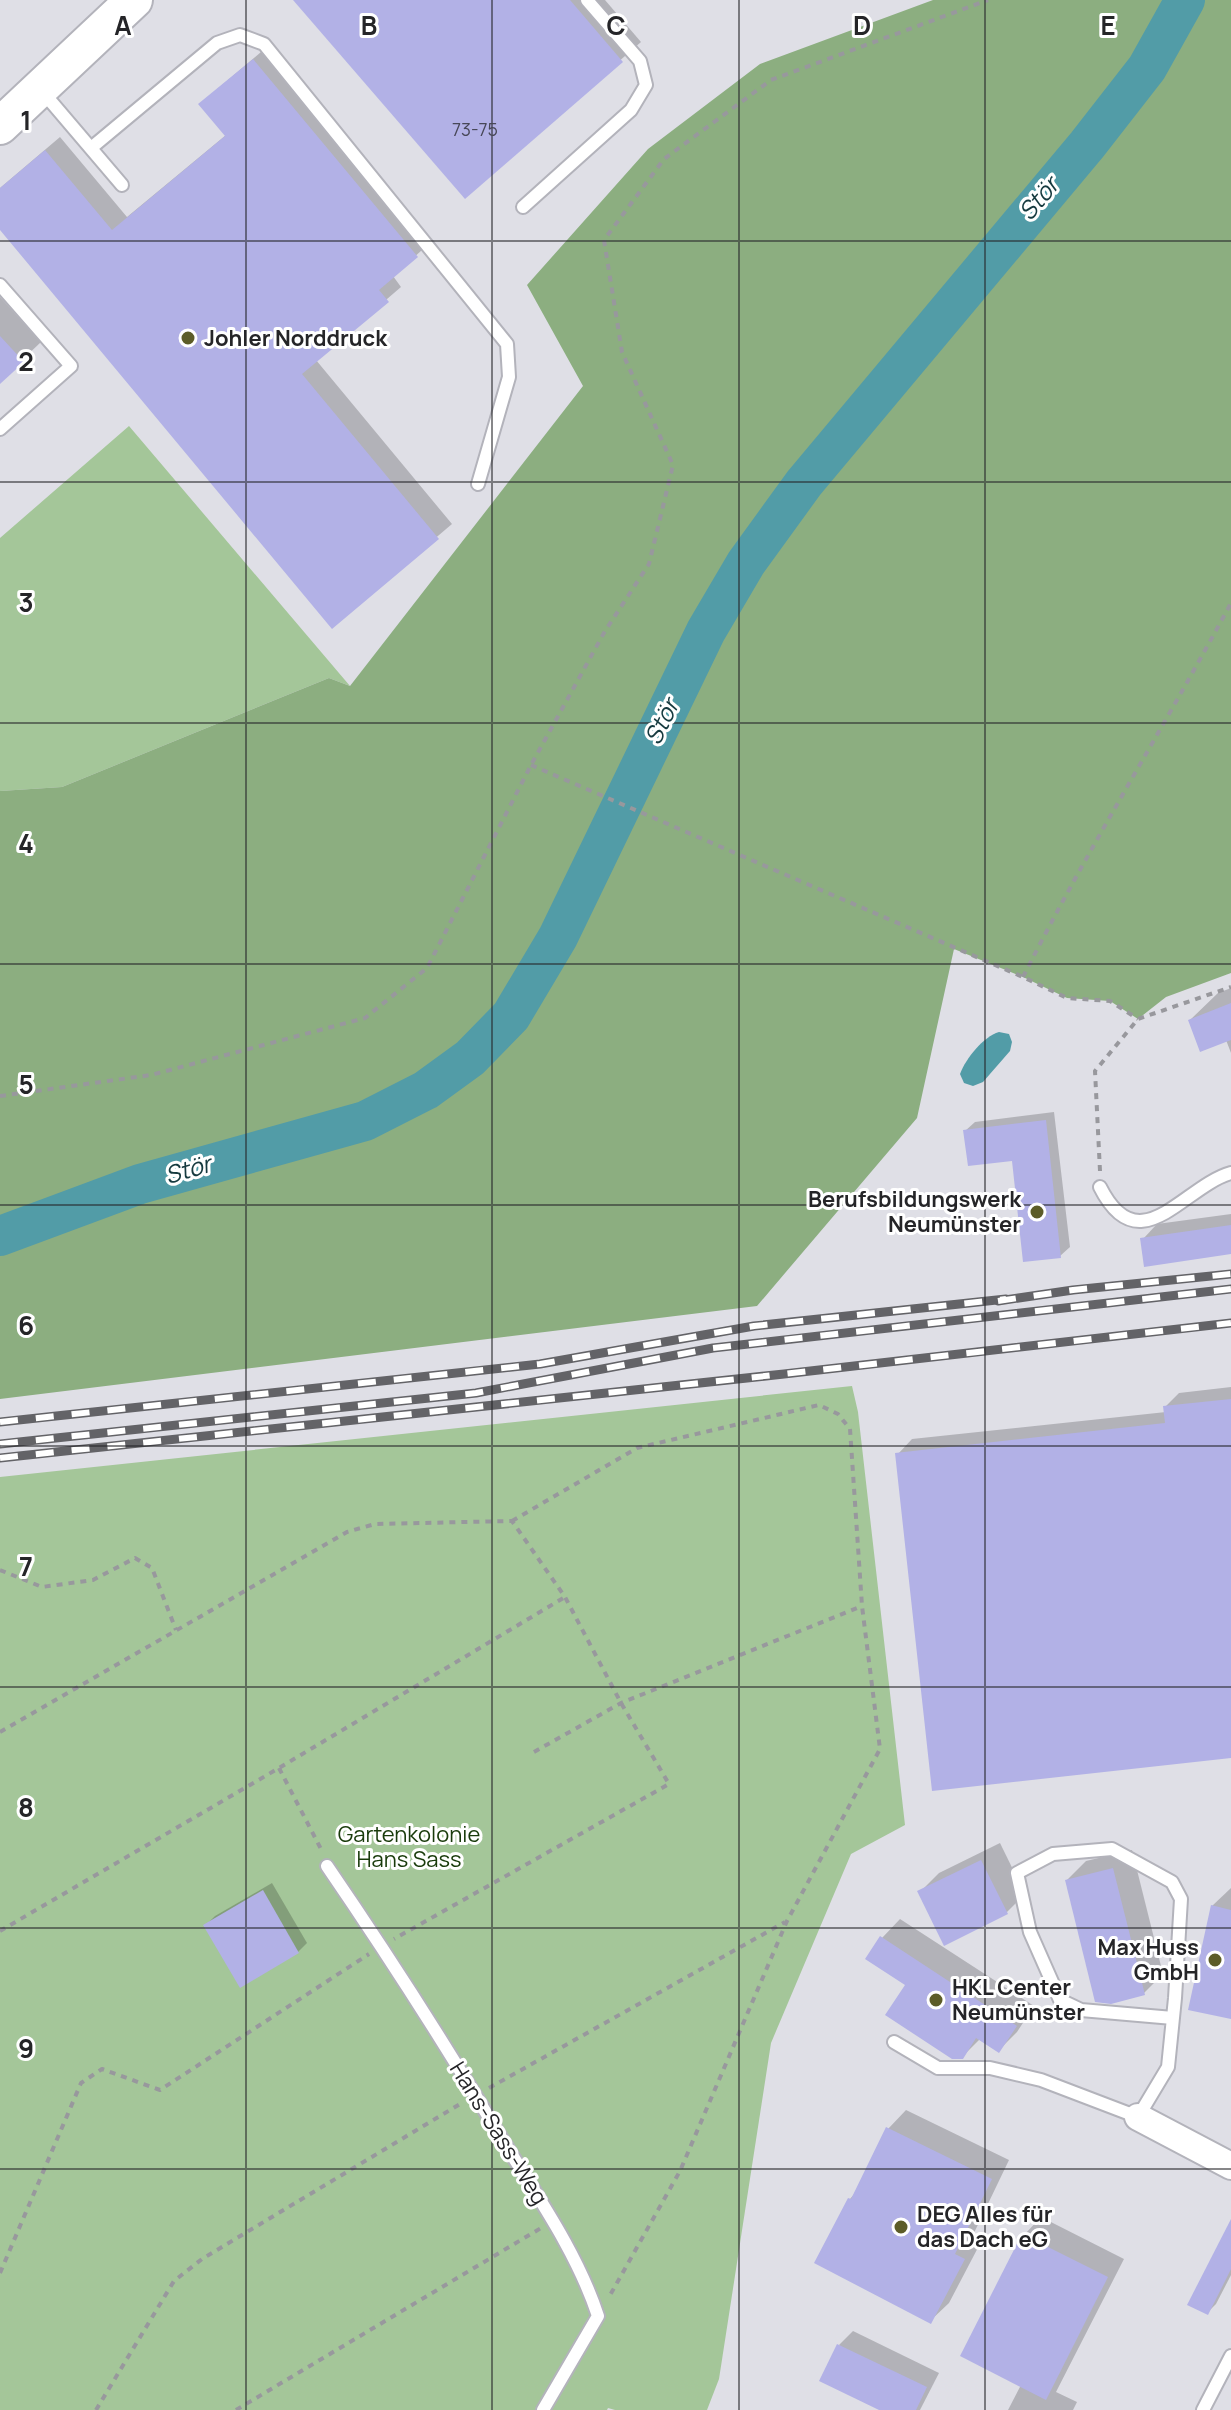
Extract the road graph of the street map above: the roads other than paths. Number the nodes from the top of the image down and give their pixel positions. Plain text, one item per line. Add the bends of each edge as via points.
1 (134, 0) edge
2 (587, 0) edge
3 (40, 88) junction
4 (0, 126) edge
5 (91, 148) junction
6 (122, 185) dead end
7 (523, 207) dead end
8 (0, 285) edge
9 (0, 429) edge
10 (478, 484) dead end
11 (1231, 1173) edge
12 (1100, 1187) road end
13 (327, 1866) road end
14 (1173, 2018) junction
15 (894, 2042) dead end
16 (1138, 2117) junction
17 (1231, 2166) edge
18 (1231, 2356) edge
19 (543, 2410) edge
20 (1203, 2410) edge

1 - 3 street
2 - 7 lane via 640,61 646,85 631,110
3 - 4 street
3 - 5 lane
5 - 6 lane
5 - 10 lane via 217,43 240,35 264,44 507,344 509,377
8 - 9 lane via 71,366
11 - 12 lane via 1159,1218 1140,1221 1123,1216
13 - 19 lane, Hans-Sass-Weg via 476,2095 588,2286 598,2316
14 - 14 lane via 1181,1899 1172,1882 1112,1849 1053,1854 1017,1873 1030,1932 1060,2000 1081,2010
14 - 16 lane via 1168,2067
15 - 16 lane via 938,2068 990,2068 1041,2080
16 - 17 street
18 - 20 lane

